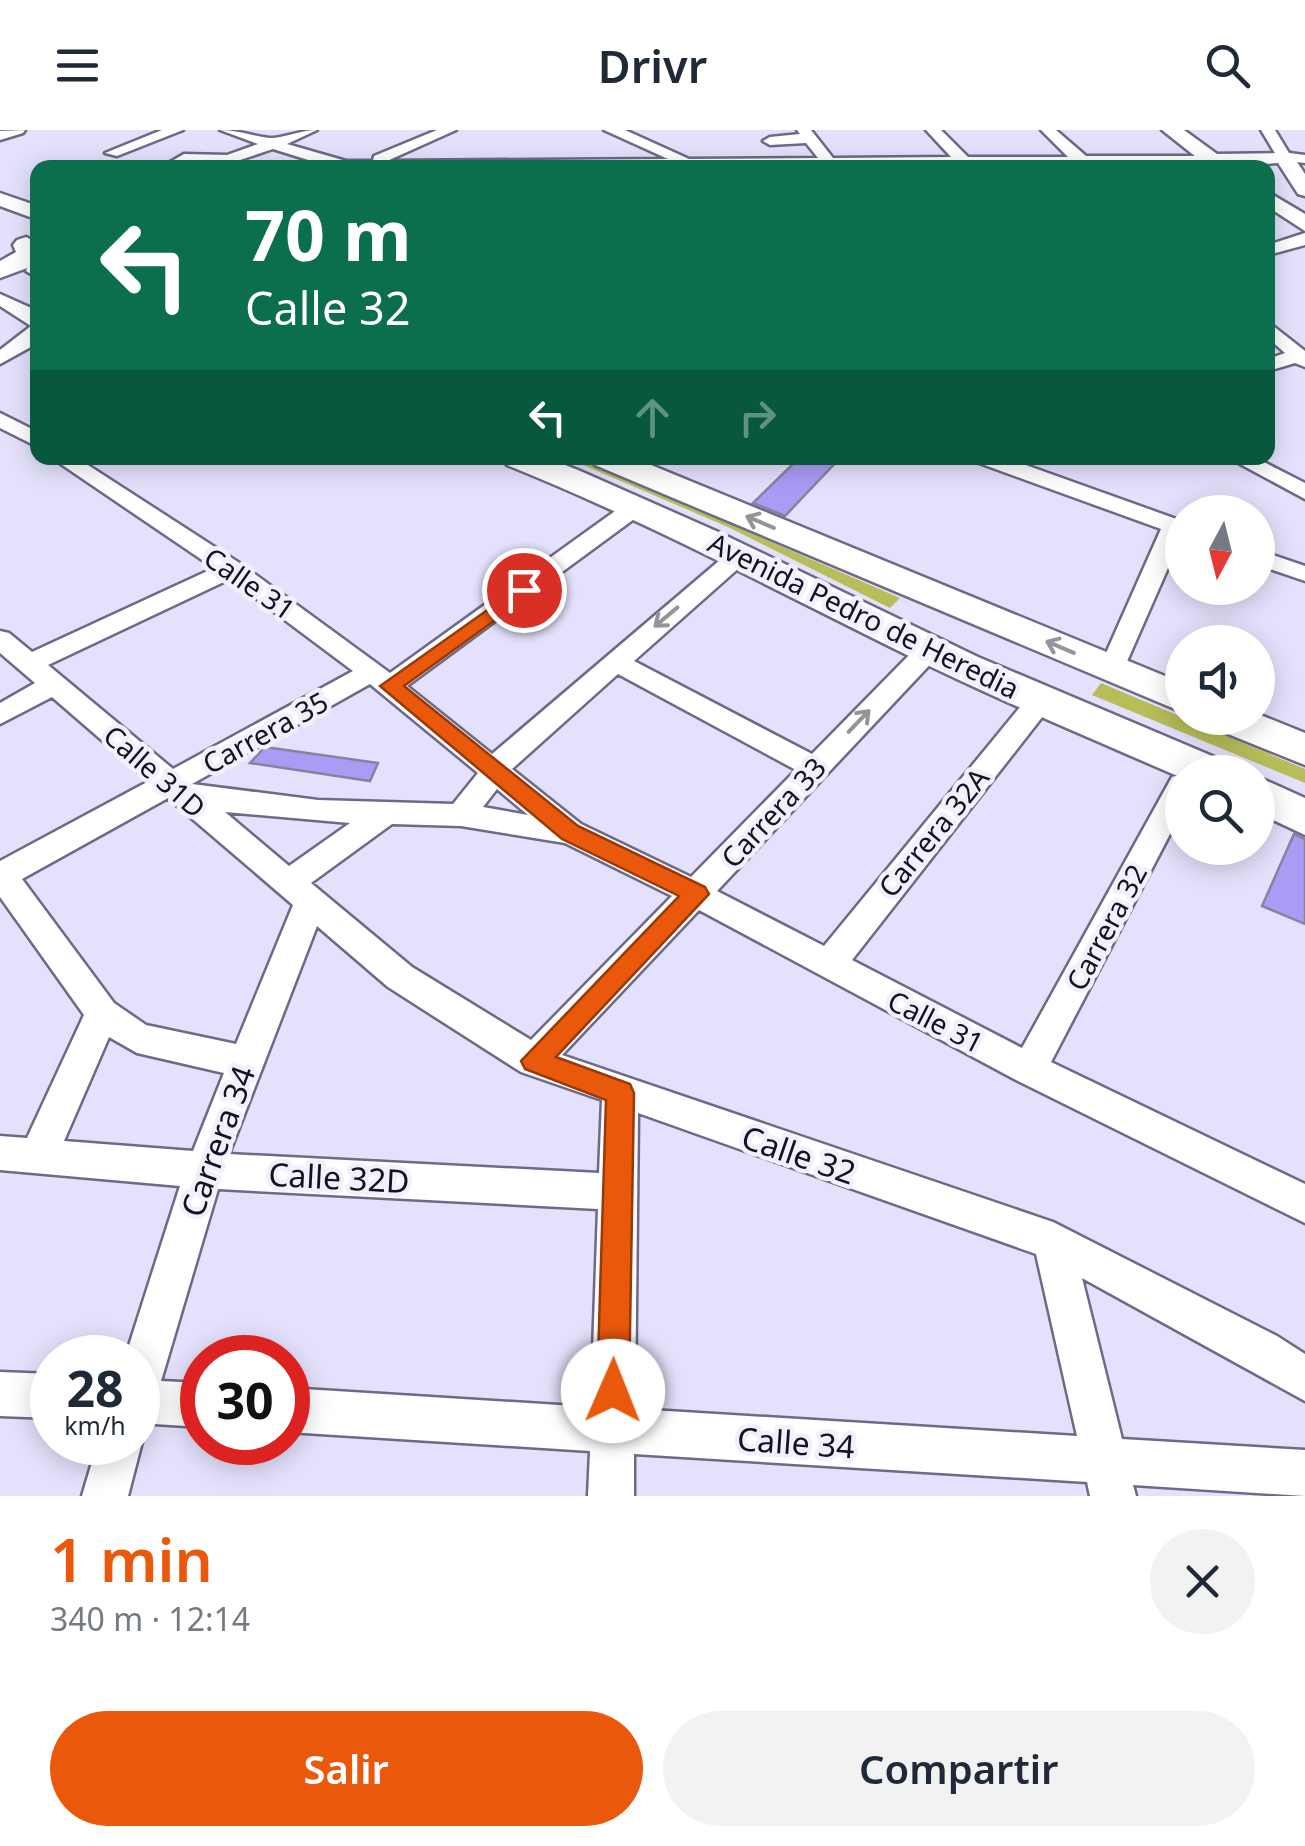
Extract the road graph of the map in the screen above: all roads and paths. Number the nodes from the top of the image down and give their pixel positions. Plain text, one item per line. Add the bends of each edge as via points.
1 (18, 130) edge
2 (176, 130) edge
3 (227, 130) edge
4 (310, 130) edge
5 (449, 130) edge
6 (611, 130) edge
7 (933, 130) edge
8 (1048, 130) edge
9 (1172, 130) edge
10 (1192, 130) edge
11 (1268, 130) edge
12 (807, 134) edge
13 (0, 136) edge
14 (770, 141) dead end
15 (275, 144) junction
16 (112, 153) dead end
17 (1294, 158) edge
18 (180, 160) edge
19 (228, 160) edge
20 (228, 160) edge
21 (325, 160) edge
22 (378, 160) edge
23 (679, 160) edge
24 (826, 160) edge
25 (962, 160) edge
26 (1081, 160) edge
27 (1221, 160) edge
28 (1224, 160) edge
29 (1280, 197) edge
30 (0, 199) edge
31 (30, 211) edge
32 (1305, 215) edge
33 (1305, 224) edge
34 (0, 239) edge
35 (1300, 244) edge
36 (1275, 249) edge
37 (30, 254) edge
38 (30, 254) edge
39 (0, 282) edge
40 (30, 283) edge
41 (30, 312) edge
42 (1275, 334) edge
43 (30, 340) edge
44 (0, 358) edge
45 (1302, 358) edge
46 (1275, 364) edge
47 (0, 419) edge
48 (30, 436) edge
49 (74, 465) edge
50 (539, 465) edge
51 (624, 465) edge
52 (1016, 465) edge
53 (1253, 465) edge
54 (1305, 492) edge
55 (637, 506) junction
56 (1165, 523) edge
57 (740, 554) junction
58 (1165, 556) edge
59 (1275, 562) edge
60 (232, 569) junction
61 (1303, 570) edge
62 (0, 638) edge
63 (929, 650) junction
64 (614, 661) junction
65 (31, 663) junction
66 (1112, 669) junction
67 (381, 679) junction
68 (55, 684) junction
69 (1165, 691) edge
70 (1040, 701) junction
71 (0, 715) edge
72 (1269, 735) edge
73 (1305, 750) edge
74 (1165, 761) edge
75 (814, 767) junction
76 (496, 770) junction
77 (178, 791) junction
78 (1275, 801) edge
79 (386, 813) junction
80 (1305, 814) edge
81 (462, 815) junction
82 (1165, 824) edge
83 (570, 832) junction
84 (1, 875) edge
85 (299, 893) junction
86 (696, 894) junction
87 (828, 965) junction
88 (102, 1013) junction
89 (534, 1061) junction
90 (245, 1062) junction
91 (1029, 1069) junction
92 (620, 1093) junction
93 (0, 1153) edge
94 (38, 1156) junction
95 (204, 1170) junction
96 (618, 1192) junction
97 (1305, 1204) edge
98 (1053, 1241) junction
99 (153, 1335) edge
100 (1305, 1379) edge
101 (0, 1394) edge
102 (30, 1395) edge
103 (310, 1411) edge
104 (612, 1430) junction
105 (114, 1465) edge
106 (1305, 1473) edge
107 (1109, 1478) edge
108 (105, 1496) edge
109 (610, 1496) edge

1 - 13 street
2 - 16 street
3 - 15 street
4 - 15 street
5 - 22 street
6 - 23 street
7 - 25 street
8 - 26 street
9 - 27 main road
10 - 28 main road
11 - 17 street
12 - 14 street
12 - 24 street
15 - 20 street
15 - 21 street
17 - 29 main road
18 - 19 street
29 - 32 main road
29 - 33 main road
30 - 31 main road
34 - 37 highway
35 - 36 street
38 - 39 highway
39 - 40 highway
39 - 41 street
42 - 45 street
43 - 44 street
45 - 46 street
47 - 48 street
49 - 60 street, Calle 31
50 - 55 highway, Avenida Pedro de Heredia
66 -> 51 highway, Avenida Pedro de Heredia
52 - 56 street
53 - 54 street
55 - 57 highway, Avenida Pedro de Heredia
55 - 67 street, Carrera 35
57 - 63 highway, Avenida Pedro de Heredia
57 -> 64 street
58 - 66 street
59 - 61 street
60 - 65 street
60 - 67 street, Calle 31
62 - 65 street, Calle 31D
63 - 70 highway, Avenida Pedro de Heredia
75 -> 63 street, Carrera 33
64 - 75 street
64 - 76 street
65 - 68 street, Calle 31D
66 - 69 highway, Avenida Pedro de Heredia
67 - 76 street, Calle 31
67 - 77 street, Carrera 35
68 - 71 street
68 - 77 street, Calle 31D
70 - 74 highway, Avenida Pedro de Heredia
70 - 87 street, Carrera 32A
72 - 73 highway
75 - 86 street, Carrera 33
76 - 81 street
76 - 83 street, Calle 31
77 - 79 street, Calle 31 via 255,806
77 - 84 street, Carrera 35
77 - 85 street, Calle 31D
78 - 80 highway
79 - 81 street, Calle 31
79 - 85 street
81 - 83 street, Calle 31
82 - 91 street, Carrera 32
83 - 86 street, Calle 31
84 - 88 street
85 - 89 street, Calle 32 via 400,977
85 - 90 street, Carrera 34
86 - 87 street, Calle 31
86 - 89 street, Carrera 33
87 - 91 street, Calle 31
88 - 90 street via 137,1038
88 - 94 street
89 - 92 street, Calle 32
90 - 95 street, Carrera 34
91 - 97 street, Calle 31
92 - 96 street
92 - 98 street, Calle 32
93 - 94 street, Calle 32D
94 - 95 street, Calle 32D
95 - 96 street, Calle 32D
95 - 99 street, Carrera 34
96 - 104 street
98 - 100 street, Calle 32
98 - 107 street
101 - 102 street
103 - 104 street, Calle 34
104 - 107 street, Calle 34
104 - 109 street
105 - 108 street
106 - 107 street, Calle 34

